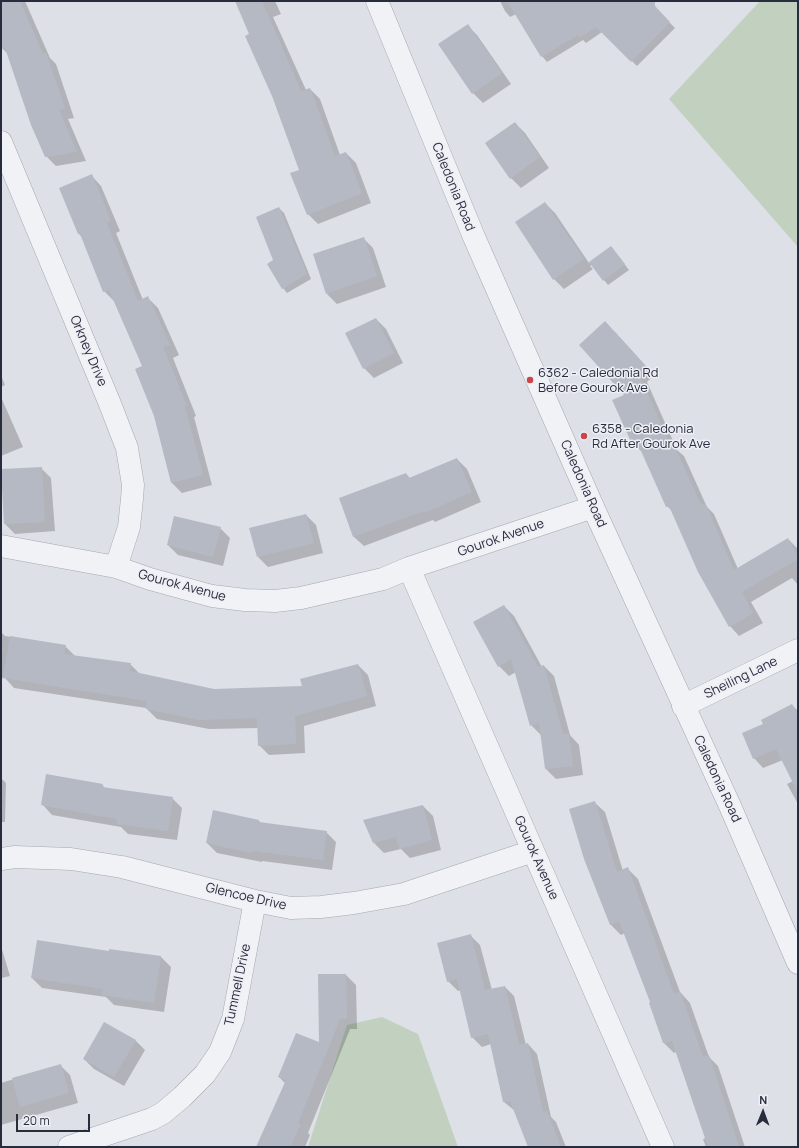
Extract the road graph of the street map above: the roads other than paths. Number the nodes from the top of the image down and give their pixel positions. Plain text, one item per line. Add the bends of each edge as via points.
1 (377, 1) edge
2 (1, 142) edge
3 (593, 507) junction
4 (1, 546) edge
5 (116, 567) junction
6 (409, 568) junction
7 (798, 650) edge
8 (683, 706) junction
9 (533, 851) junction
10 (1, 859) edge
11 (255, 901) junction
12 (798, 963) edge
13 (69, 1147) edge
14 (663, 1147) edge

1 - 3 street, Caledonia Road via 474,237
2 - 5 street, Orkney Drive via 127,448 133,485 132,499 129,527
3 - 6 street, Gourok Avenue
3 - 8 street, Caledonia Road
4 - 5 street, Gourok Avenue
5 - 6 street, Gourok Avenue via 212,596 275,601 331,592
6 - 9 street, Gourok Avenue
7 - 8 street, Sheiling Lane
8 - 12 street, Caledonia Road via 730,806
9 - 11 street, Glencoe Drive via 389,897 298,908
9 - 14 street, Gourok Avenue
10 - 11 street, Glencoe Drive via 71,859 122,867
11 - 13 street, Tummell Drive via 233,1019 214,1063 163,1113

